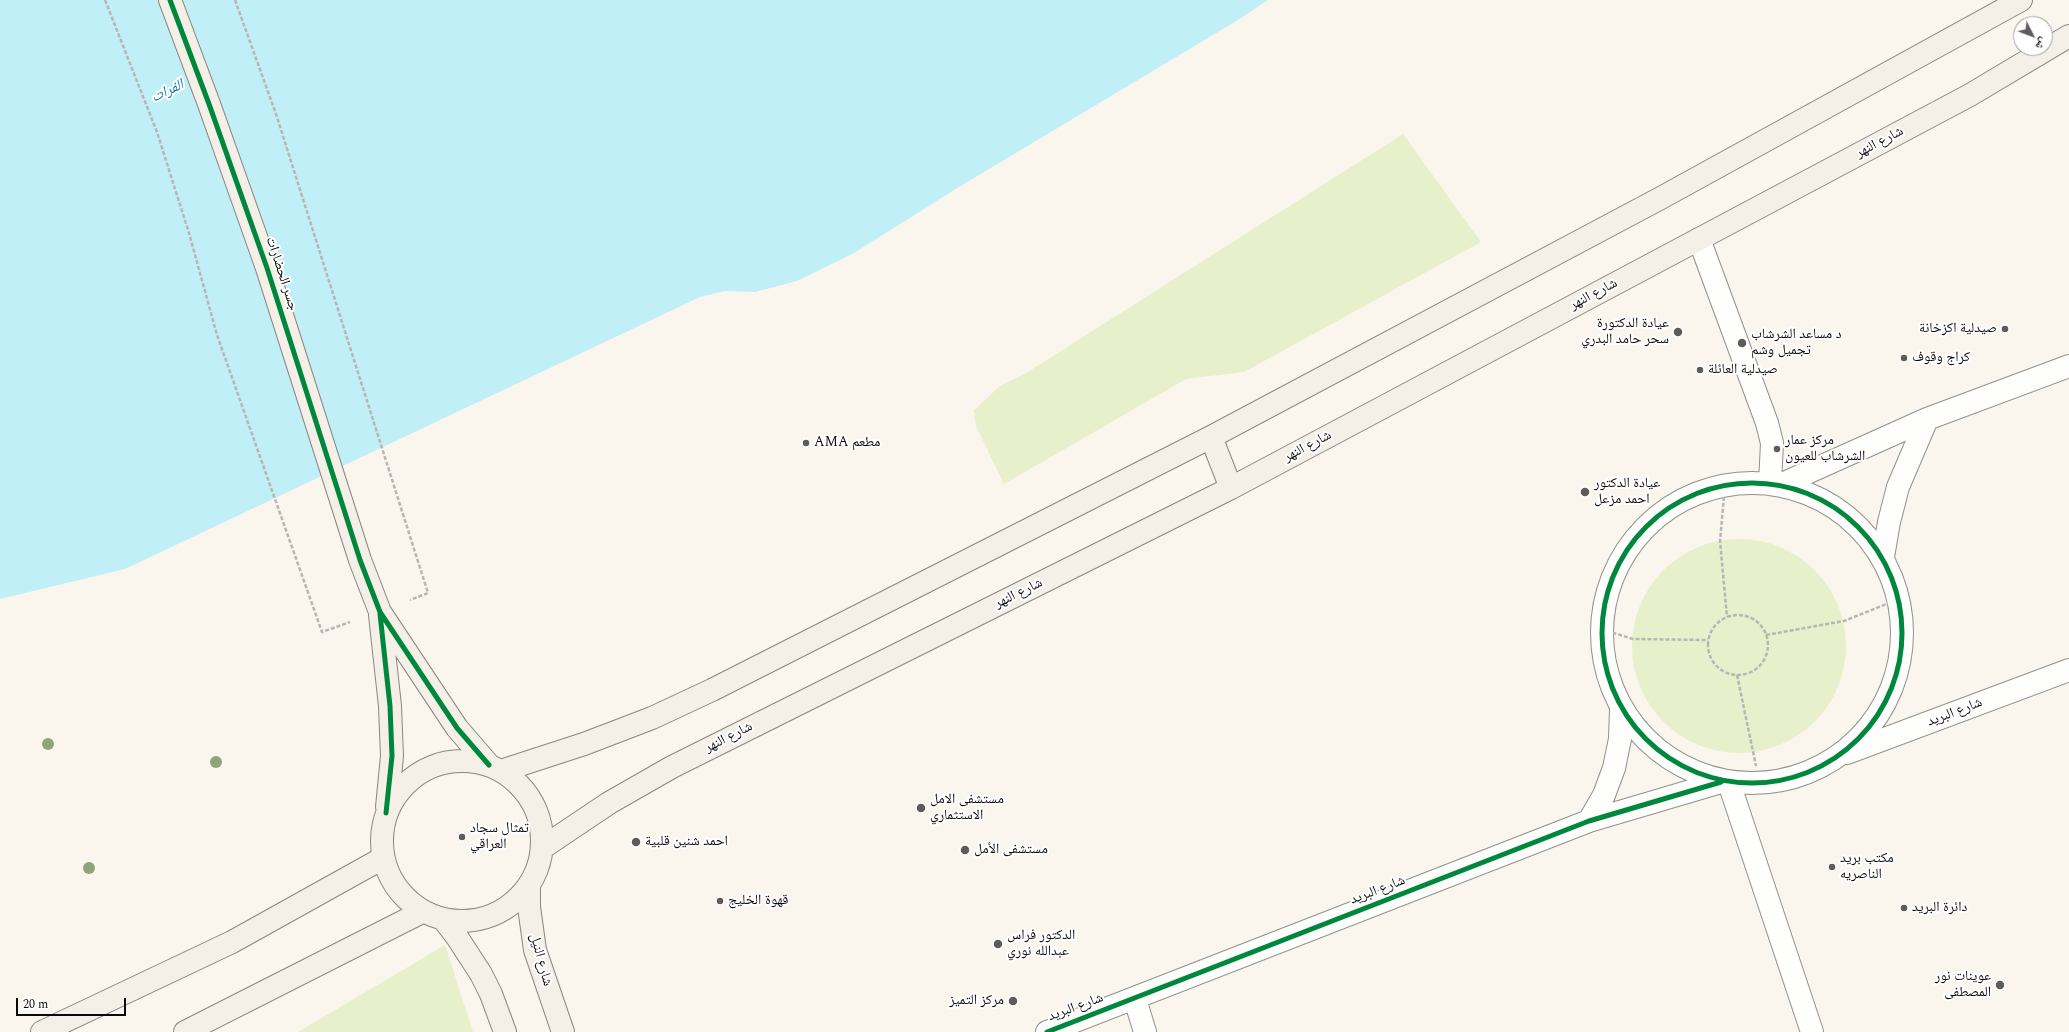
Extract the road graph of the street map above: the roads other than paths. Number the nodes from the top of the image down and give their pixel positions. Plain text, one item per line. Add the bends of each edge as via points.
1 (170, 0) edge
2 (2021, 0) edge
3 (2069, 36) edge
4 (1699, 239) junction
5 (2069, 366) edge
6 (1927, 419) junction
7 (1211, 437) junction
8 (1775, 484) junction
9 (1231, 488) junction
10 (1883, 557) junction
11 (380, 612) junction
12 (2069, 670) edge
13 (1621, 710) junction
14 (1841, 755) junction
15 (495, 768) junction
16 (1725, 782) junction
17 (386, 813) junction
18 (1589, 821) junction
19 (542, 848) junction
20 (383, 858) junction
21 (529, 885) junction
22 (422, 912) junction
23 (444, 920) junction
24 (1135, 999) junction
25 (42, 1032) edge
26 (185, 1032) edge
27 (505, 1032) edge
28 (563, 1032) edge
29 (1046, 1032) edge
30 (1145, 1032) edge
31 (1812, 1032) edge

1 - 11 main road, جسر الحضارات via 267,268 360,560
2 - 7 main road via 1659,199
3 - 4 main road, شارع النهر via 1970,95
4 - 8 street via 1767,423 1772,443
4 - 9 main road, شارع النهر
5 - 6 street
6 - 8 street
6 - 10 street via 1898,487
7 - 9 main road
7 - 15 main road via 652,718 584,744
8 - 10 street via 1811,494 1840,510 1864,531
8 - 13 street via 1748,482 1725,485 1692,495 1663,512 1637,536 1618,563 1605,596 1600,629 1605,671
9 - 19 main road, شارع النهر via 672,767 608,803
10 - 14 street via 1899,599 1902,642 1894,686 1872,724
11 - 15 main road via 457,728
11 - 17 main road via 390,706 392,756
12 - 14 street, شارع البريد
13 - 16 street via 1647,743 1682,768
13 - 18 street via 1620,739 1614,768 1604,795
14 - 16 street via 1803,775 1762,784
15 - 17 main road via 464,760 440,764 417,774 398,791
15 - 19 main road via 520,785 533,803 541,825
16 - 18 street, شارع البريد
16 - 31 street
17 - 20 main road via 381,835
18 - 24 street, شارع البريد
19 - 21 main road via 538,867
20 - 22 main road via 391,880 404,898
20 - 25 main road via 232,942
21 - 23 main road via 513,903 492,916 468,922
21 - 28 main road, شارع النيل via 529,907 535,950
22 - 23 main road
22 - 26 main road
23 - 27 main road via 462,943 491,994
24 - 29 street, شارع البريد
24 - 30 street

